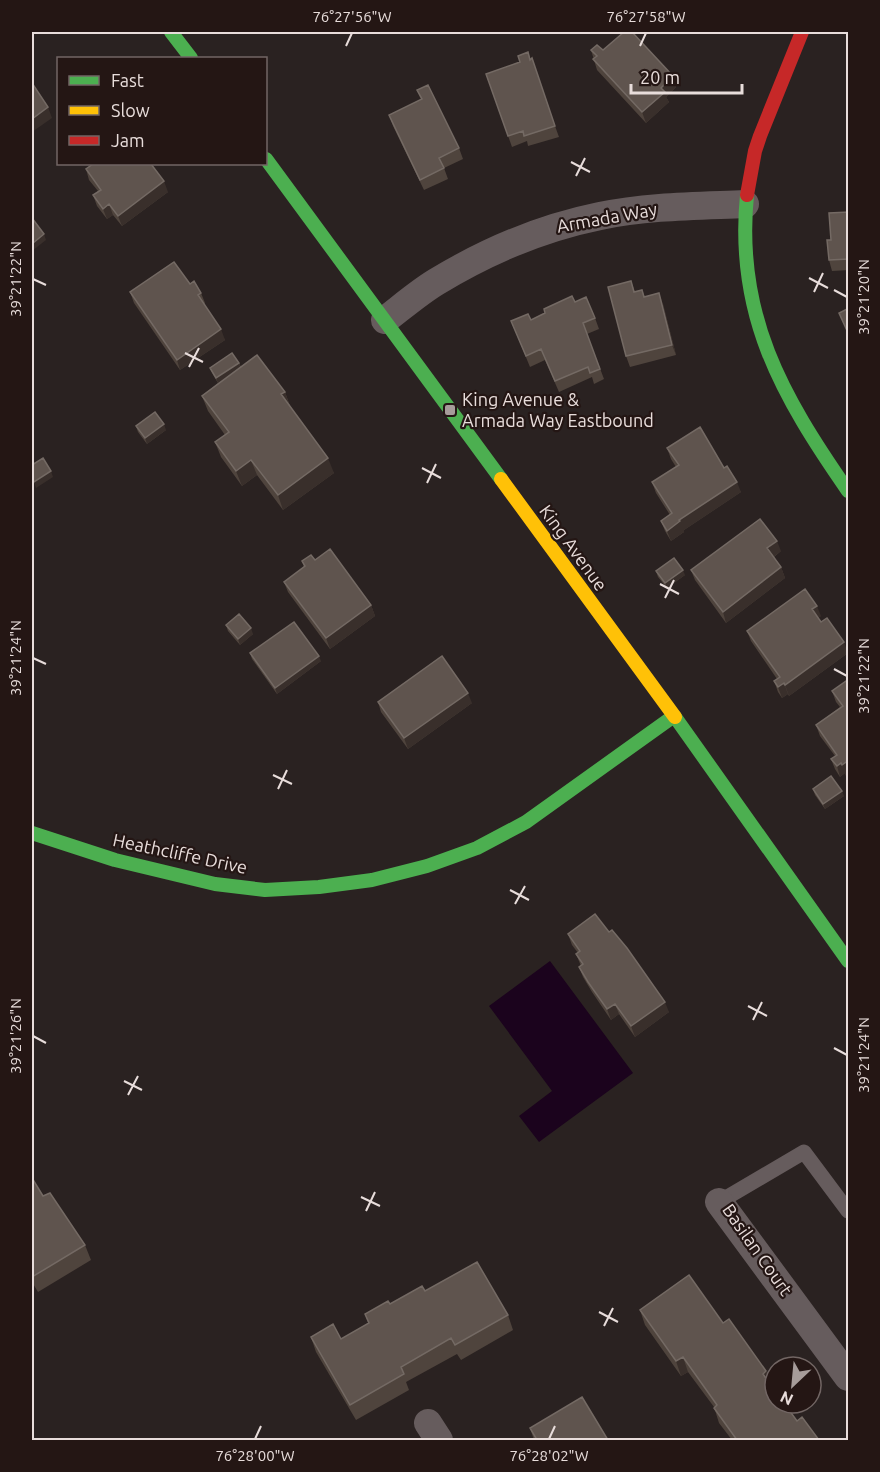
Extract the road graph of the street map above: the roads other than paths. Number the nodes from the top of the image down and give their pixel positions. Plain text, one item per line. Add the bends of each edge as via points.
1 (171, 32) edge
2 (802, 32) edge
3 (190, 57) edge
4 (267, 160) edge
5 (745, 204) junction
6 (384, 320) junction
7 (849, 491) edge
8 (674, 716) junction
9 (32, 833) edge
10 (849, 961) edge
11 (719, 1202) joint
12 (849, 1211) edge
13 (849, 1377) edge

1 - 3 street
2 - 5 street via 755,153
4 - 6 street, King Avenue
5 - 6 street, Armada Way via 601,215 545,230 495,250 435,283
5 - 7 street via 750,281 766,347 794,410
6 - 8 street, King Avenue
8 - 9 street, Heathcliffe Drive via 526,822 477,848 372,880 265,890 215,884 115,860
8 - 10 street, King Avenue
11 - 12 lane, Basilan Court via 804,1152
11 - 13 street, Basilan Court

